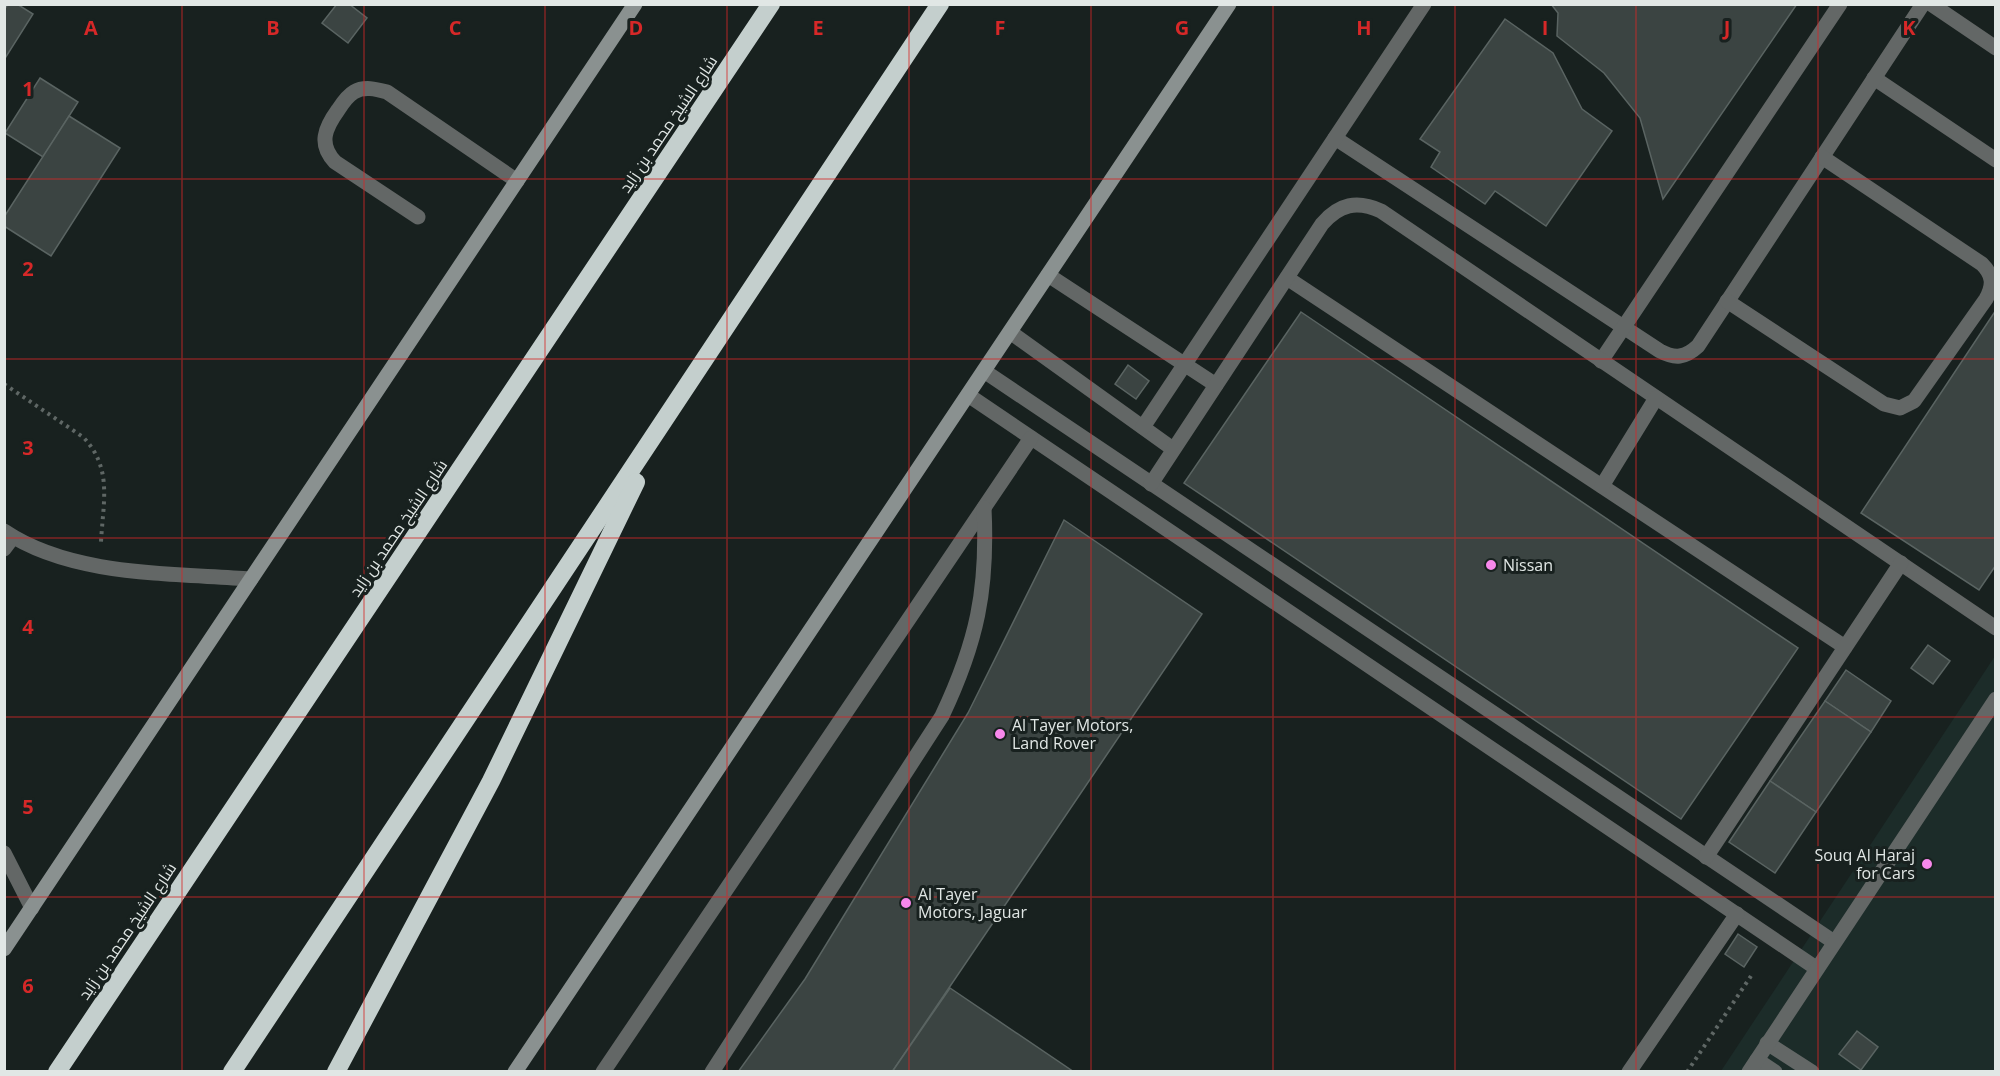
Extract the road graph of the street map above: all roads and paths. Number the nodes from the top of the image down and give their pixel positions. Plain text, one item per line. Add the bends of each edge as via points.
1 (635, 4) edge
2 (771, 4) edge
3 (940, 4) edge
4 (1229, 4) edge
5 (1424, 4) edge
6 (1840, 4) edge
7 (1923, 4) edge
8 (1931, 4) edge
9 (1995, 48) edge
10 (1874, 78) junction
11 (1335, 138) junction
12 (1822, 157) junction
13 (1995, 160) edge
14 (517, 181) junction
15 (418, 217) dead end
16 (1048, 275) junction
17 (1287, 278) junction
18 (1728, 301) junction
19 (1624, 327) junction
20 (1010, 332) junction
21 (1601, 361) junction
22 (1185, 364) junction
23 (984, 371) junction
24 (4, 384) edge
25 (1216, 385) junction
26 (968, 395) junction
27 (1656, 398) junction
28 (665, 421) junction
29 (1143, 427) junction
30 (1031, 438) junction
31 (1173, 449) junction
32 (1151, 484) junction
33 (1602, 486) junction
34 (984, 508) junction
35 (7, 539) edge
36 (1900, 564) junction
37 (100, 566) junction
38 (251, 579) junction
39 (1995, 628) edge
40 (1845, 647) junction
41 (1995, 699) edge
42 (4, 853) edge
43 (1706, 857) junction
44 (32, 908) junction
45 (1737, 914) junction
46 (1834, 942) junction
47 (4, 949) edge
48 (1816, 968) junction
49 (1751, 976) dead end
50 (1767, 1043) junction
51 (1753, 1066) edge
52 (57, 1071) edge
53 (232, 1071) edge
54 (336, 1071) edge
55 (515, 1071) edge
56 (603, 1071) edge
57 (712, 1071) edge
58 (1629, 1071) edge
59 (1687, 1071) edge
60 (1775, 1071) edge
61 (1812, 1071) edge

1 - 14 street
2 - 52 highway, شارع الشيخ محمد بن زايد
3 - 28 highway
4 - 16 street
5 - 11 lane
6 - 19 lane
7 - 10 lane
8 - 9 lane
10 - 12 lane
10 - 13 lane
11 - 19 lane
11 - 22 lane
12 - 18 lane
12 - 18 lane via 1982,264 1992,280 1986,299 1914,401 1900,408 1884,404
14 - 15 lane via 387,92 354,92 345,99 324,134 328,154
14 - 38 street
16 - 20 street
16 - 22 lane
17 - 21 lane via 1331,214 1356,204 1369,206
17 - 25 lane
17 - 33 lane
18 - 19 lane via 1698,346 1680,357 1669,356
19 - 21 lane
20 - 23 street
20 - 29 lane
21 - 27 lane
22 - 25 lane
22 - 29 lane
23 - 26 street
23 - 32 lane
24 - 37 path via 83,437 102,462
25 - 31 lane
26 - 30 lane
26 - 55 street
27 - 33 lane
27 - 36 lane
28 - 53 highway
28 - 54 highway via 491,781
29 - 31 lane
30 - 34 lane
30 - 45 lane
31 - 32 lane
32 - 43 lane
33 - 40 lane
34 - 56 lane
34 - 57 lane via 983,594 975,636 961,677 942,716
35 - 37 lane
36 - 39 lane
36 - 40 lane
37 - 38 lane
38 - 44 street
40 - 43 lane
41 - 46 lane
42 - 44 lane
43 - 46 lane
44 - 47 street
45 - 48 lane
45 - 58 lane
46 - 48 lane
48 - 50 lane
49 - 59 path
50 - 51 lane
50 - 61 lane
51 - 60 lane

